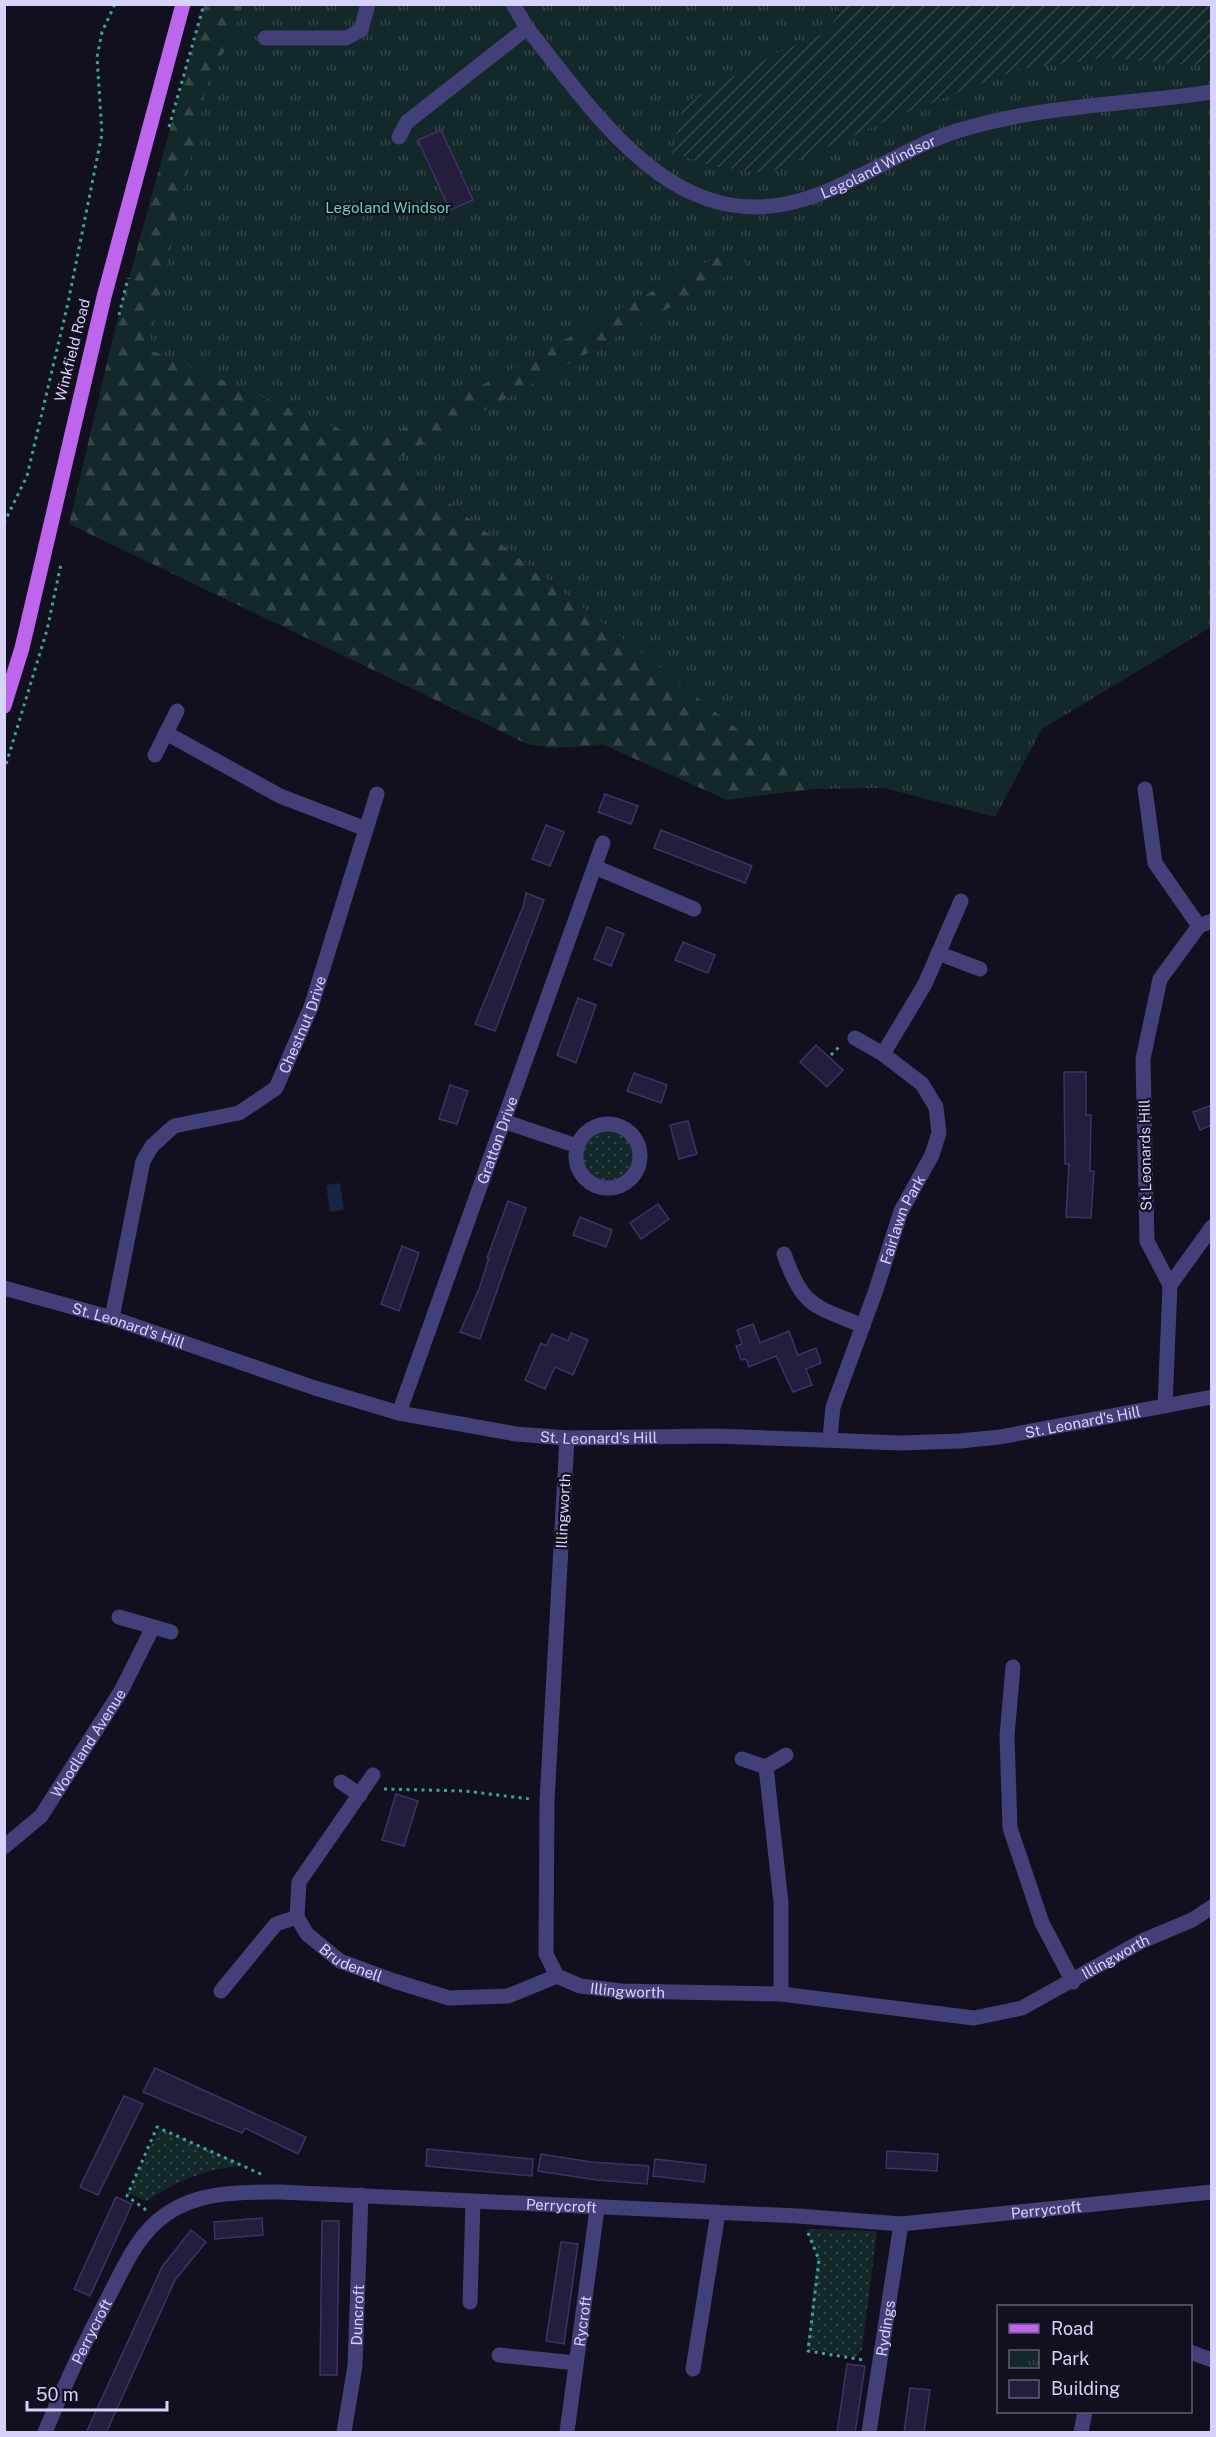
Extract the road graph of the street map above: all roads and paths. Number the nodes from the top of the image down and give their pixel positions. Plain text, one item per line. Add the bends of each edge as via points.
1 (115, 4) edge
2 (183, 4) edge
3 (204, 4) edge
4 (368, 4) edge
5 (512, 7) edge
6 (527, 28) junction
7 (265, 38) dead end
8 (1212, 92) edge
9 (167, 134) dead end
10 (399, 137) dead end
11 (130, 272) dead end
12 (118, 318) dead end
13 (4, 523) edge
14 (62, 556) dead end
15 (4, 706) edge
16 (177, 711) dead end
17 (166, 732) junction
18 (154, 755) dead end
19 (4, 771) edge
20 (1145, 789) dead end
21 (377, 794) dead end
22 (366, 829) junction
23 (603, 843) dead end
24 (595, 867) junction
25 (961, 902) dead end
26 (694, 909) dead end
27 (1205, 924) edge
28 (938, 953) junction
29 (980, 969) dead end
30 (850, 1039) joint
31 (883, 1054) junction
32 (831, 1055) dead end
33 (503, 1121) junction
34 (577, 1146) junction
35 (1212, 1227) edge
36 (784, 1254) dead end
37 (1170, 1285) junction
38 (4, 1288) edge
39 (112, 1318) junction
40 (863, 1326) junction
41 (1212, 1397) edge
42 (1165, 1406) junction
43 (399, 1413) junction
44 (567, 1438) junction
45 (830, 1438) junction
46 (119, 1617) dead end
47 (153, 1627) junction
48 (171, 1632) dead end
49 (1013, 1667) dead end
50 (786, 1755) dead end
51 (742, 1759) dead end
52 (766, 1767) junction
53 (341, 1782) dead end
54 (366, 1786) junction
55 (547, 1801) junction
56 (4, 1847) edge
57 (1212, 1907) edge
58 (297, 1917) junction
59 (557, 1976) junction
60 (1073, 1982) junction
61 (221, 1991) dead end
62 (781, 1994) junction
63 (272, 2179) dead end
64 (1212, 2192) edge
65 (361, 2195) junction
66 (472, 2202) junction
67 (597, 2209) junction
68 (718, 2213) junction
69 (798, 2216) junction
70 (159, 2219) junction
71 (901, 2224) junction
72 (470, 2302) dead end
73 (1192, 2352) edge
74 (499, 2355) dead end
75 (1212, 2360) edge
76 (881, 2362) junction
77 (576, 2363) junction
78 (693, 2368) dead end
79 (1085, 2413) edge
80 (45, 2433) edge
81 (344, 2433) edge
82 (567, 2433) edge
83 (869, 2433) edge
84 (1081, 2433) edge

1 - 13 path via 102,32 97,57 102,134 68,303 27,476
2 - 15 main road, Winkfield Road via 104,297 22,648
3 - 9 path
4 - 7 street via 361,30 346,38
5 - 6 street, Legoland Windsor
6 - 8 street, Legoland Windsor via 622,143 647,167 691,192 739,204 805,199 924,143 999,119 1054,108 1153,101
6 - 10 street via 414,115
11 - 12 path
14 - 19 path via 47,630
16 - 17 street
17 - 18 street
17 - 22 street via 280,796
20 - 27 street via 1155,863
21 - 22 street, Chestnut Drive
22 - 39 street, Chestnut Drive via 311,1007 276,1088 239,1113 174,1126 152,1146 143,1161
23 - 24 street, Gratton Drive
24 - 26 street
24 - 33 street, Gratton Drive
25 - 28 street
27 - 37 street, St Leonards Hill via 1160,979 1143,1059 1147,1241
28 - 29 street
28 - 31 street
30 - 31 street, Fairlawn Park
30 - 32 path
31 - 40 street, Fairlawn Park via 929,1094 936,1107 939,1132 933,1155 901,1211
33 - 34 street
33 - 43 street, Gratton Drive
34 - 34 street via 582,1136 600,1124 622,1126 637,1141 638,1170 620,1186 599,1187 582,1176 575,1156
35 - 37 street
36 - 40 street via 807,1301
37 - 42 street, St Leonards Hill
38 - 39 street, St. Leonard's Hill
39 - 43 street, St. Leonard's Hill
40 - 45 street, Fairlawn Park via 833,1407
41 - 42 street, St. Leonard's Hill
42 - 45 street, St. Leonard's Hill via 960,1441 901,1443
43 - 44 street, St. Leonard's Hill via 516,1434
44 - 45 street, St. Leonard's Hill
44 - 55 street, Illingworth
46 - 47 street
47 - 48 street
47 - 56 street, Woodland Avenue via 121,1691 41,1816
49 - 60 street via 1007,1736 1010,1828 1042,1923
50 - 52 street
51 - 52 street
52 - 62 street via 782,1902
53 - 54 street
54 - 55 path via 465,1791
54 - 58 street via 299,1882
55 - 59 street, Illingworth via 546,1954
57 - 60 street, Illingworth via 1142,1941
58 - 59 street, Brudenell via 307,1934 340,1961 449,1998 508,1996
58 - 61 street via 276,1924
59 - 62 street, Illingworth via 580,1986 622,1991
60 - 62 street, Illingworth via 1022,2008 974,2018
63 - 70 path via 158,2127 127,2196
64 - 71 street, Perrycroft
65 - 66 street, Perrycroft
65 - 70 street, Perrycroft via 231,2192 199,2199
65 - 81 street, Duncroft via 355,2366
66 - 67 street, Perrycroft
66 - 72 street
67 - 68 street, Perrycroft
67 - 77 street, Rycroft
68 - 69 street, Perrycroft
68 - 78 street
69 - 71 street, Perrycroft
69 - 76 path via 819,2260 808,2351
70 - 80 street, Perrycroft via 146,2231 122,2271 73,2365
71 - 76 street, Rydings
73 - 75 street
74 - 77 street
76 - 83 street, Rydings
77 - 82 street, Rycroft
79 - 84 street

